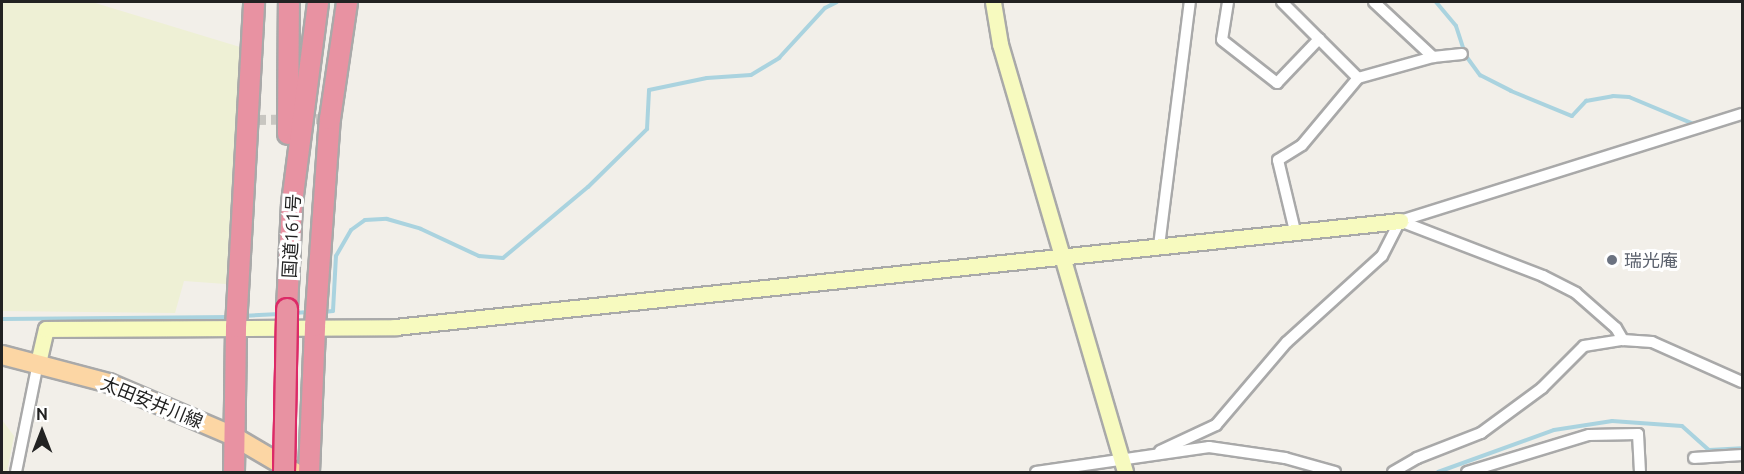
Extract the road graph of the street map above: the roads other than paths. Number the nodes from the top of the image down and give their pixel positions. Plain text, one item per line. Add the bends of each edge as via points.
1 (254, 2) edge
2 (289, 2) edge
3 (347, 2) edge
4 (993, 2) edge
5 (1190, 2) edge
6 (1228, 2) edge
7 (1282, 2) edge
8 (1374, 2) edge
9 (318, 8) edge
10 (1319, 39) junction
11 (1462, 54) dead end
12 (1433, 57) junction
13 (1358, 78) junction
14 (1743, 114) edge
15 (292, 203) junction
16 (1400, 221) junction
17 (1294, 231) junction
18 (1159, 246) junction
19 (1061, 255) junction
20 (315, 326) junction
21 (236, 327) junction
22 (1623, 340) junction
23 (2, 355) edge
24 (39, 363) junction
25 (1743, 382) edge
26 (233, 436) junction
27 (1160, 451) junction
28 (1743, 455) edge
29 (1695, 458) dead end
30 (1123, 466) edge
31 (16, 472) edge
32 (234, 472) edge
33 (284, 472) edge
34 (294, 472) edge
35 (309, 472) edge
36 (1036, 472) edge
37 (1335, 472) edge
38 (1394, 472) edge
39 (1467, 472) edge
40 (1640, 472) edge

1 - 21 highway via 252,119
2 - 15 highway via 287,152
3 - 20 highway via 330,119
4 - 19 street via 1000,44
5 - 18 street
6 - 10 street via 1222,40 1277,83
7 - 10 street
8 - 12 street
9 - 15 highway, 国道161号
10 - 13 street
11 - 12 street
12 - 13 street
13 - 17 street via 1302,145 1278,160
14 - 16 street
15 - 33 highway, 国道161号, bridge
16 - 17 street
16 - 22 street via 1543,276 1576,293 1616,328
16 - 27 street via 1382,256 1287,342 1216,425
17 - 18 street
18 - 19 street
19 - 20 street via 395,327
19 - 30 street
20 - 21 street
20 - 35 highway
21 - 24 street via 46,329
21 - 26 highway
22 - 25 street via 1652,342
22 - 38 street via 1584,346 1542,388 1481,434 1417,458
23 - 24 main road, 太田安井川線
24 - 26 main road, 太田安井川線 via 109,383
24 - 31 street
26 - 32 highway
26 - 34 main road, 太田安井川線
27 - 30 street
27 - 37 street via 1209,447 1249,451
28 - 29 street
30 - 36 street
39 - 40 street via 1589,435 1638,434

